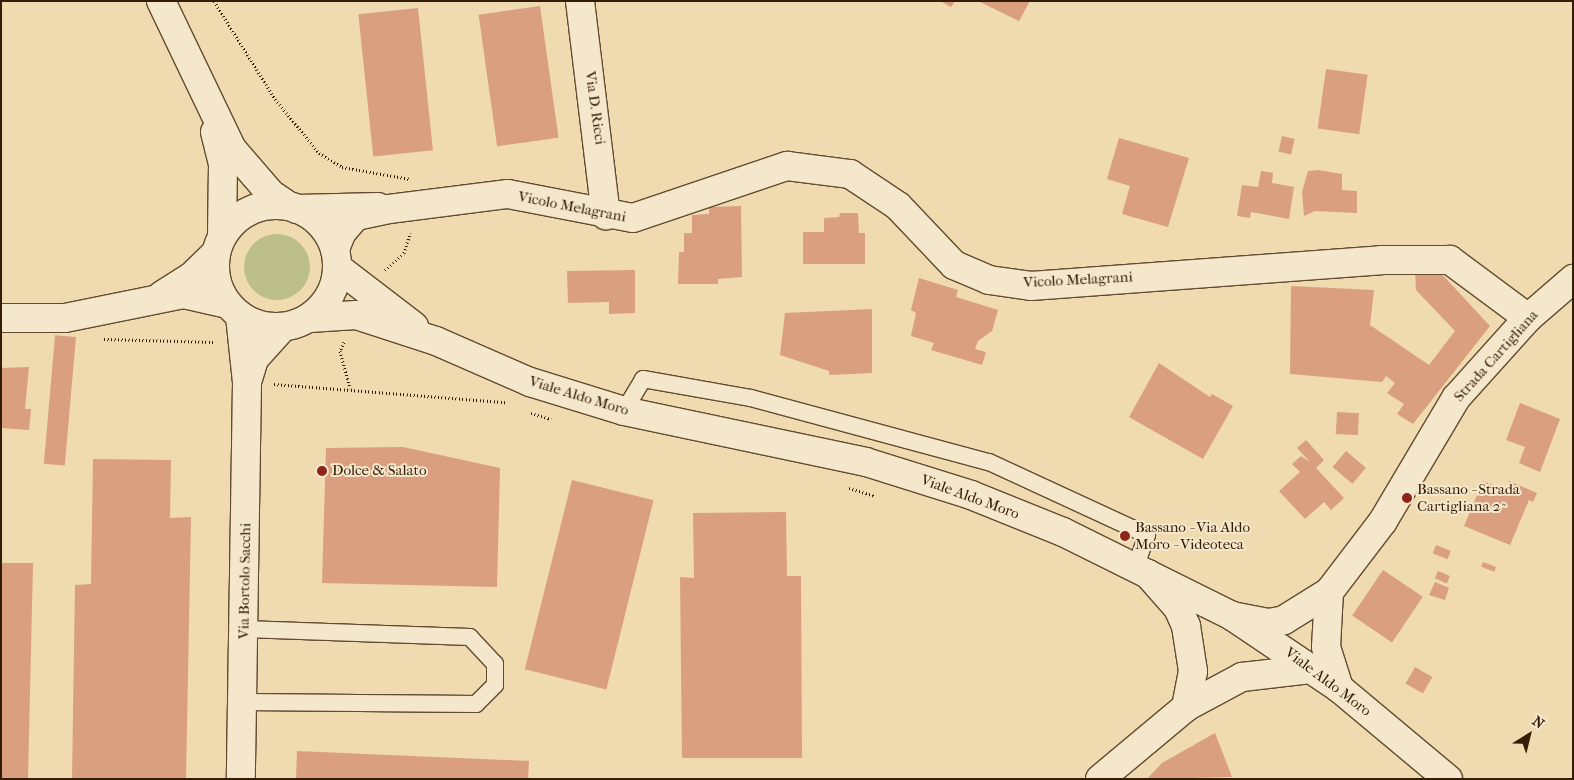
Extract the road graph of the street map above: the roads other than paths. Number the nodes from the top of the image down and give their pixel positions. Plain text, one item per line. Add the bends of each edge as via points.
1 (161, 1) edge
2 (580, 1) edge
3 (210, 108) junction
4 (293, 207) junction
5 (400, 208) junction
6 (606, 216) junction
7 (219, 245) junction
8 (336, 258) junction
9 (1573, 279) edge
10 (157, 298) junction
11 (234, 310) junction
12 (1, 318) edge
13 (310, 318) junction
14 (1528, 318) junction
15 (282, 328) junction
16 (436, 342) junction
17 (247, 382) junction
18 (624, 411) junction
19 (1141, 571) junction
20 (1329, 592) junction
21 (1232, 616) junction
22 (244, 629) junction
23 (1311, 669) junction
24 (1339, 688) junction
25 (242, 702) junction
26 (1186, 707) junction
27 (241, 779) edge
28 (1100, 779) edge
29 (1448, 779) edge

1 - 3 street, Viale Aldo Moro
2 - 6 street, Via D. Ricci
3 - 4 street, Viale Aldo Moro via 232,149 271,194
3 - 7 street, Viale Aldo Moro via 223,164
4 - 5 street, Vicolo Melagrani via 362,204
4 - 7 street via 258,207 231,224
4 - 8 street, Viale Aldo Moro via 320,225
5 - 6 street, Vicolo Melagrani via 508,194
5 - 8 street, Vicolo Melagrani via 356,216 342,232
6 - 14 street, Vicolo Melagrani via 633,218 787,166 850,174 898,206 954,265 989,280 1031,286 1381,260 1450,260
7 - 10 street via 191,277
7 - 11 street, Viale Aldo Moro via 216,280
8 - 13 street via 324,304
8 - 16 street, Viale Aldo Moro
9 - 14 street, Strada Cartigliana
10 - 11 street via 202,295
10 - 12 street via 65,318
11 - 15 street, Viale Aldo Moro via 252,324
11 - 17 street, Via Bortolo Sacchi
13 - 15 street, Viale Aldo Moro
13 - 16 street, Viale Aldo Moro via 356,315
14 - 20 street, Strada Cartigliana via 1456,398 1383,521
15 - 17 street, Via Bortolo Sacchi via 254,358
16 - 18 street, Viale Aldo Moro via 530,382
17 - 22 street, Via Bortolo Sacchi
18 - 19 street, Viale Aldo Moro via 866,462 971,495 1063,532
18 - 19 lane via 643,379 751,398 989,462 1147,535
19 - 21 street, Viale Aldo Moro
19 - 26 street via 1178,608 1186,626 1193,671
20 - 21 street, Strada Cartigliana via 1284,620 1269,623
20 - 24 street via 1326,647
21 - 23 street, Viale Aldo Moro
22 - 25 street, Via Bortolo Sacchi
22 - 25 lane via 470,637 495,664 495,685 476,704
23 - 24 street, Viale Aldo Moro
23 - 26 street via 1242,678
24 - 29 street, Viale Aldo Moro
25 - 27 street, Via Bortolo Sacchi
26 - 28 street

